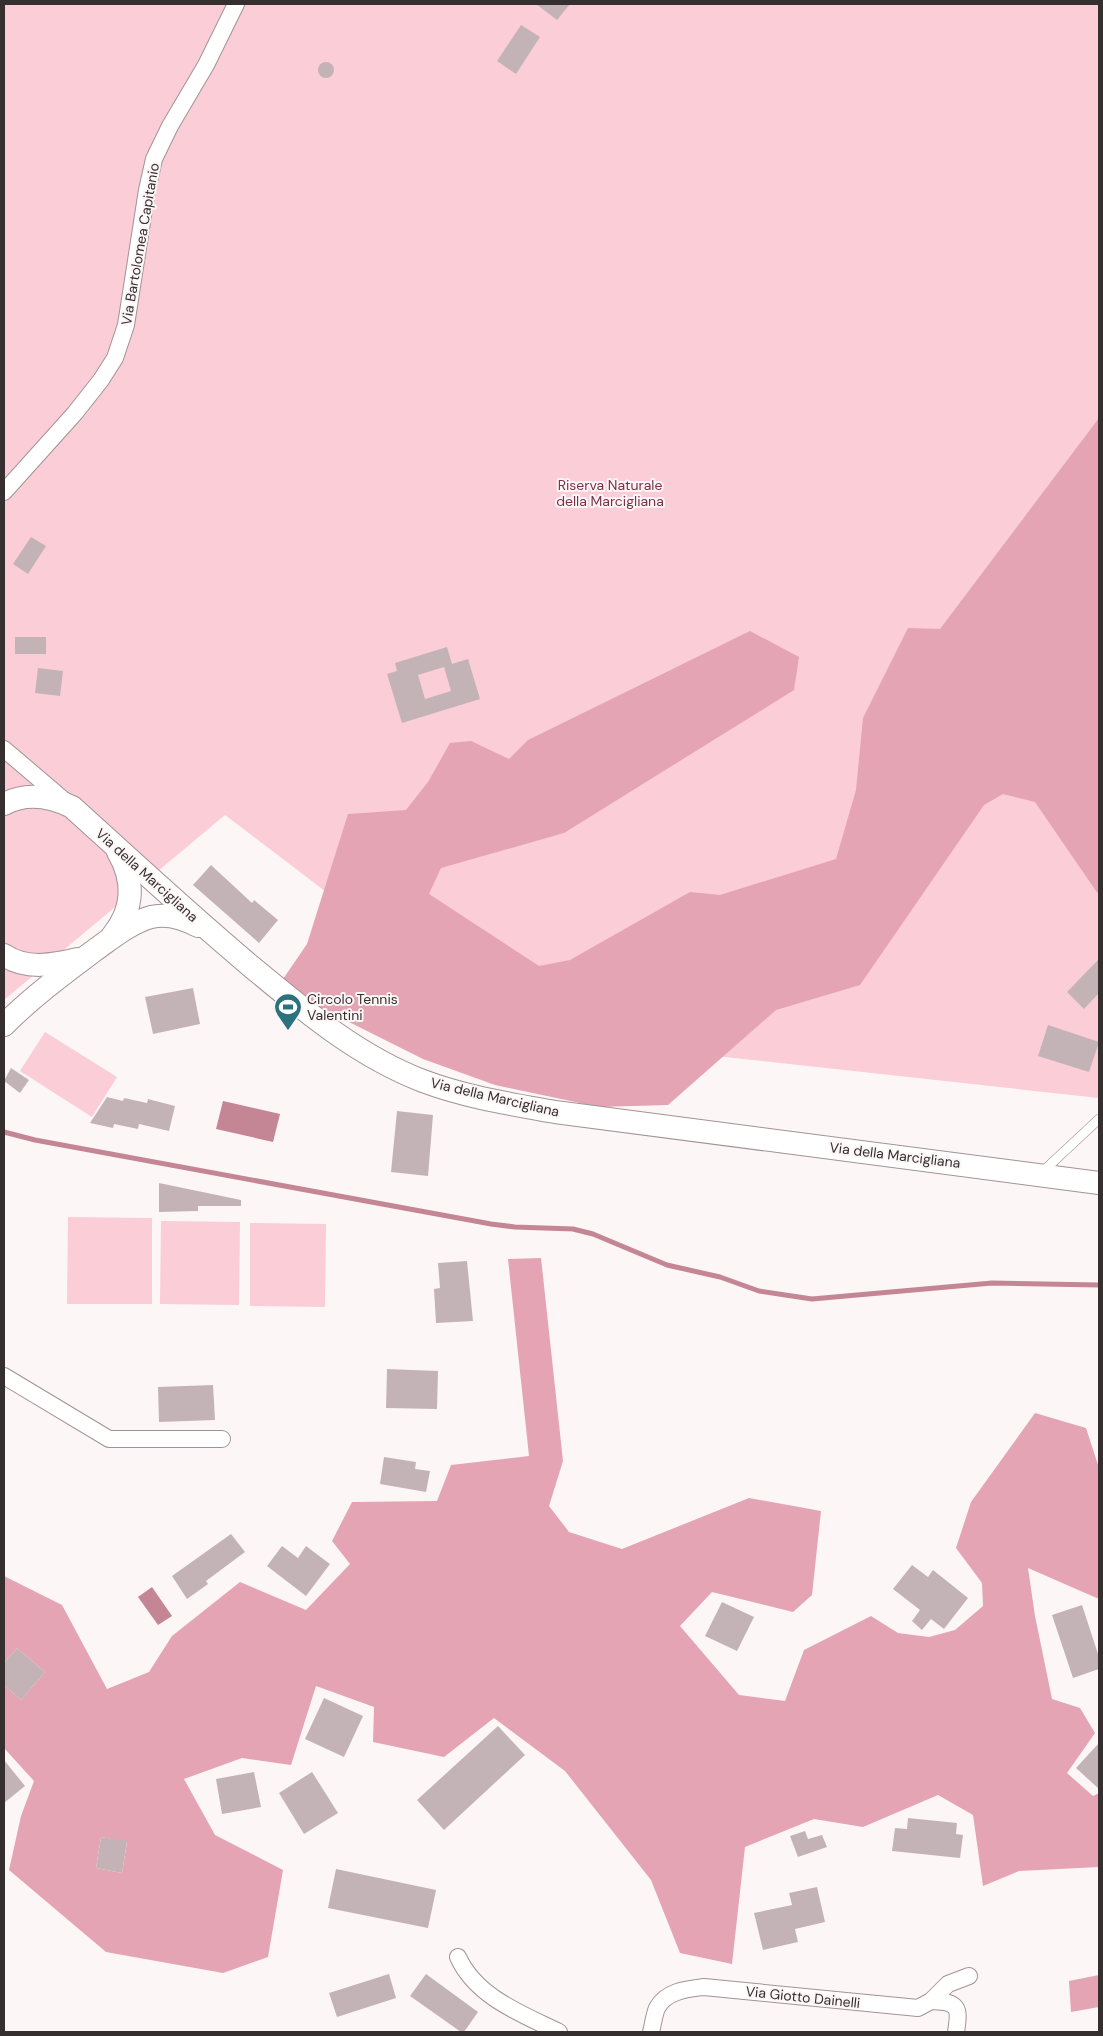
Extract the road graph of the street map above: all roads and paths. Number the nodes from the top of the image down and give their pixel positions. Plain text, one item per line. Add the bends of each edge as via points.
1 (236, 4) edge
2 (4, 492) edge
3 (4, 749) edge
4 (4, 804) edge
5 (72, 807) junction
6 (112, 843) junction
7 (212, 934) junction
8 (109, 941) junction
9 (4, 955) edge
10 (86, 957) junction
11 (4, 1025) edge
12 (1099, 1119) edge
13 (1039, 1174) junction
14 (1099, 1183) edge
15 (4, 1376) edge
16 (222, 1440) dead end
17 (458, 1957) dead end
18 (969, 1976) dead end
19 (932, 2001) junction
20 (559, 2032) edge
21 (651, 2032) edge
22 (956, 2032) edge

1 - 2 street, Via Bartolomea Capitanio via 154,159 126,325 115,358 75,413
3 - 5 street, Via della Marcigliana
4 - 5 street via 22,797 35,797 54,799
5 - 6 street, Via della Marcigliana
6 - 7 street, Via della Marcigliana
6 - 8 street via 126,869 131,890 126,916
7 - 8 street via 187,921 164,916 148,918
7 - 13 street, Via della Marcigliana via 343,1039 397,1070 445,1089 555,1112
8 - 10 street
9 - 10 street via 19,962 39,965
10 - 11 street via 59,976
12 - 13 lane
13 - 14 street, Via della Marcigliana
15 - 16 street via 109,1439
17 - 20 street via 477,1983 499,2003
18 - 19 street, Via Giotto Dainelli via 948,1984
19 - 21 street, Via Giotto Dainelli via 913,2008 704,1987 683,1989 667,1997 657,2008
19 - 22 street via 955,2006 958,2014

